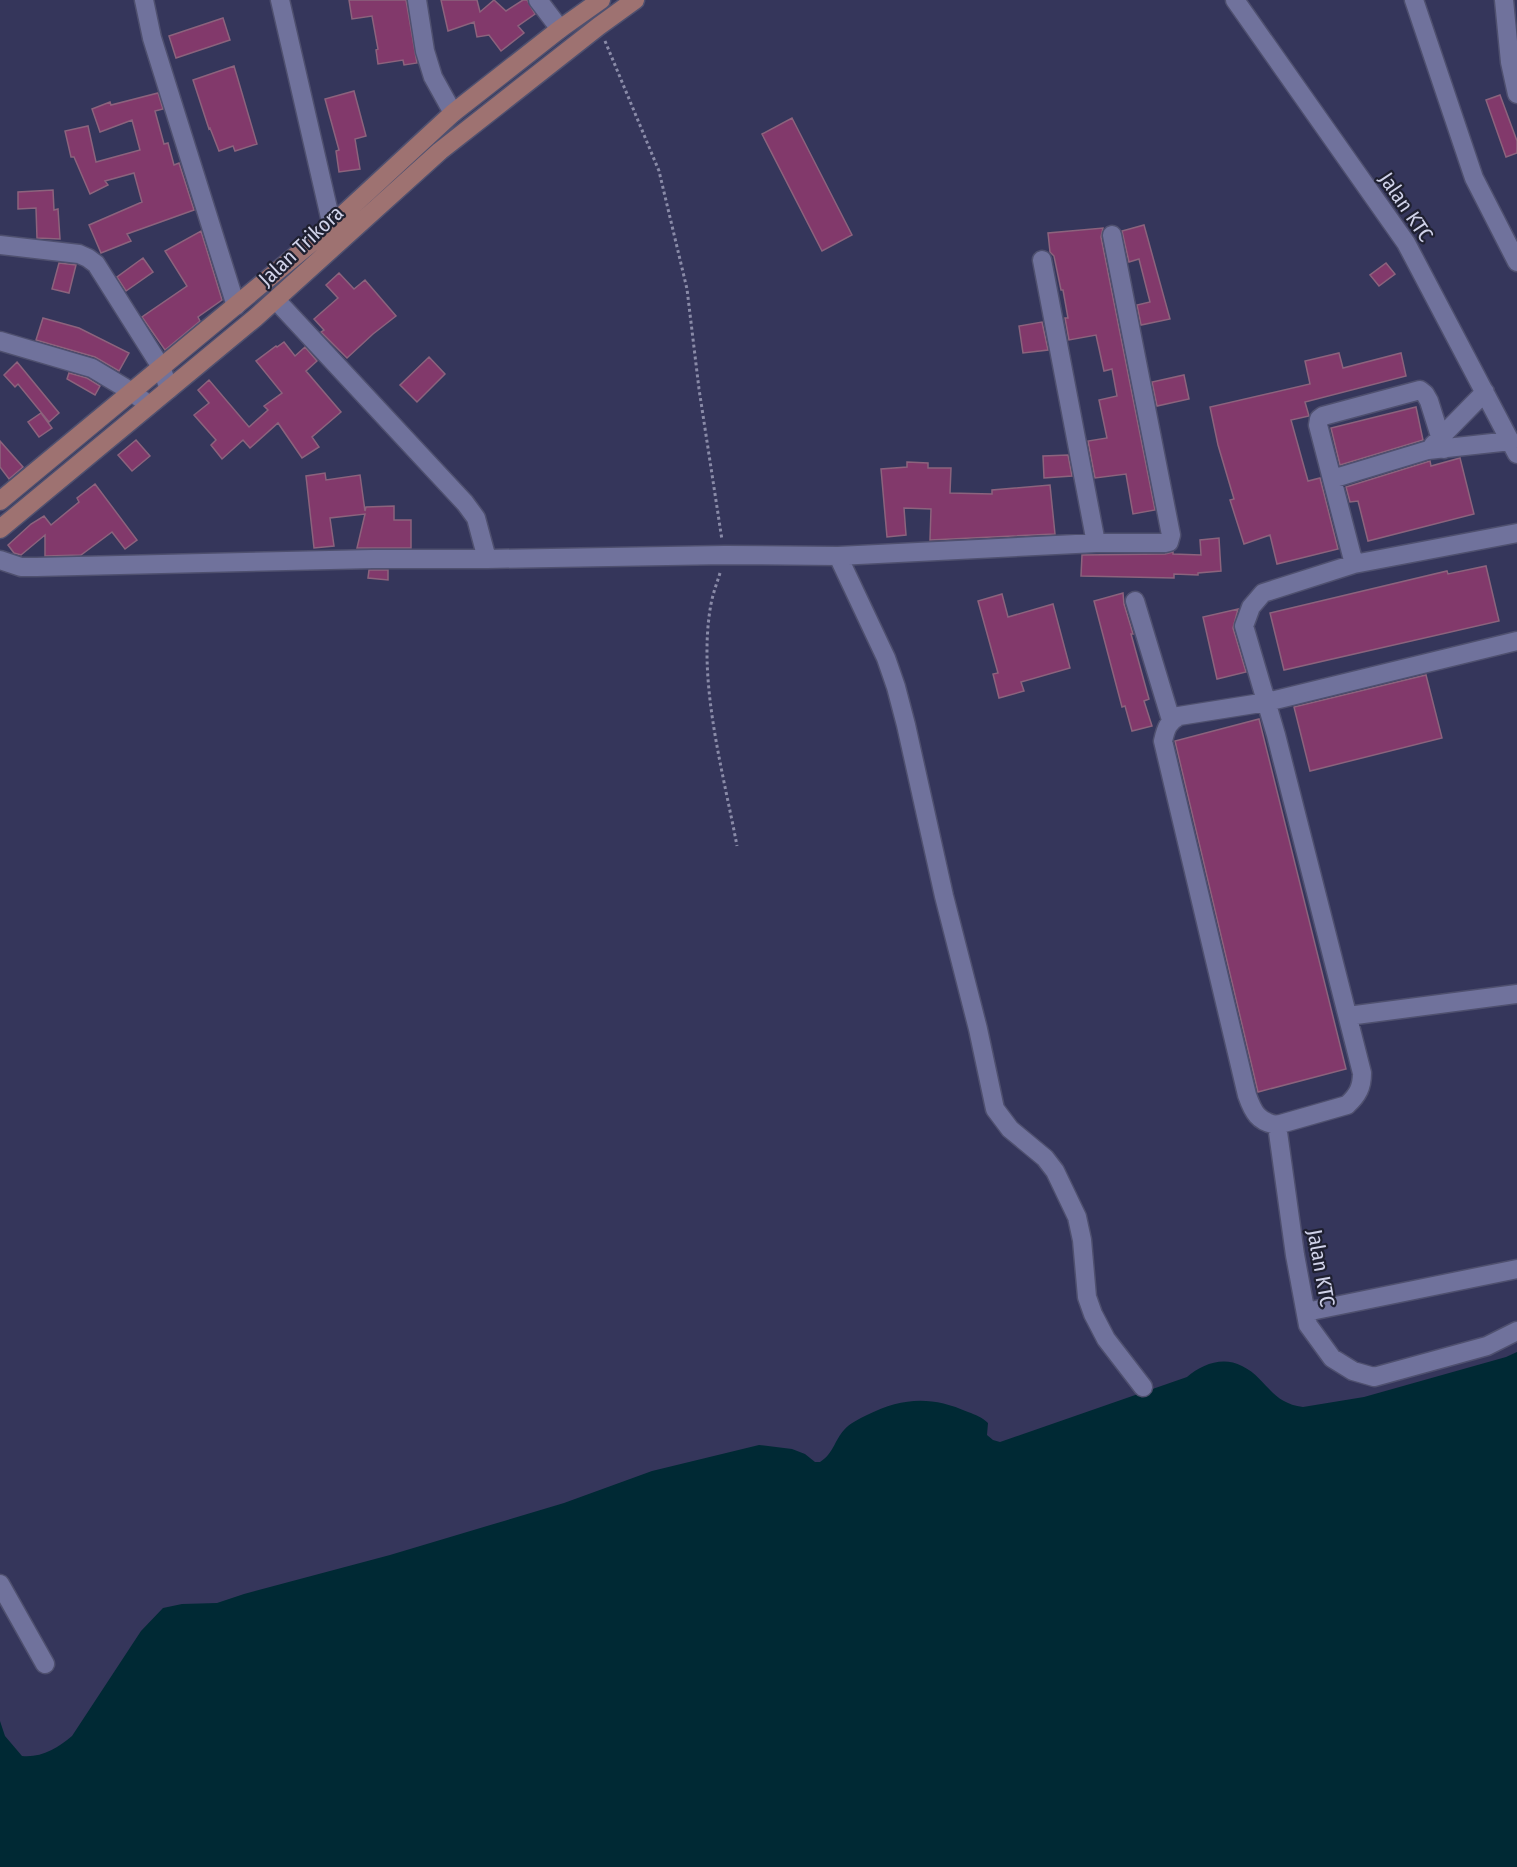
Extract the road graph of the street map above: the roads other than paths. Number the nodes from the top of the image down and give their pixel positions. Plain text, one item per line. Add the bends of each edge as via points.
1 (144, 0) edge
2 (280, 0) edge
3 (417, 0) edge
4 (538, 0) edge
5 (601, 0) edge
6 (635, 0) edge
7 (1235, 0) edge
8 (1414, 0) edge
9 (1504, 0) edge
10 (560, 29) junction
11 (1517, 94) edge
12 (453, 113) junction
13 (331, 225) junction
14 (1112, 235) dead end
15 (0, 244) edge
16 (336, 244) junction
17 (1042, 260) dead end
18 (1517, 262) edge
19 (276, 300) junction
20 (236, 306) junction
21 (0, 341) edge
22 (161, 367) junction
23 (169, 389) junction
24 (132, 392) junction
25 (1485, 392) junction
26 (149, 405) junction
27 (1437, 446) junction
28 (1514, 447) edge
29 (1332, 478) junction
30 (0, 501) edge
31 (0, 529) edge
32 (1517, 534) edge
33 (1096, 543) junction
34 (838, 556) junction
35 (0, 560) edge
36 (488, 560) junction
37 (1354, 564) junction
38 (1135, 601) dead end
39 (1517, 641) edge
40 (1267, 702) junction
41 (1171, 720) junction
42 (1517, 994) edge
43 (1348, 1016) junction
44 (1277, 1125) junction
45 (1517, 1269) edge
46 (1306, 1312) junction
47 (1517, 1331) edge
48 (1143, 1387) dead end
49 (0, 1584) edge
50 (45, 1664) dead end

1 - 20 street via 152,38
2 - 13 street
3 - 12 street via 424,51
4 - 10 street
5 - 10 main road, Jalan Trikora
6 - 16 main road, Jalan Trikora via 440,151
7 - 25 street, Jalan KTC via 1406,243
8 - 18 street via 1473,178
9 - 11 street
10 - 12 main road, Jalan Trikora
12 - 13 main road, Jalan Trikora
13 - 16 street
13 - 20 main road, Jalan Trikora
14 - 33 street via 1171,535 1165,543
15 - 22 street via 79,254 96,264
16 - 19 main road, Jalan Trikora
17 - 33 street
19 - 23 main road, Jalan Trikora
19 - 36 street via 465,503 476,518
20 - 22 main road, Jalan Trikora
21 - 24 street via 93,368
22 - 23 street
22 - 24 main road, Jalan Trikora
23 - 26 main road, Jalan Trikora
24 - 26 street
24 - 30 main road, Jalan Trikora
25 - 27 street
25 - 28 street, Jalan KTC
26 - 31 main road, Jalan Trikora
27 - 28 street
27 - 29 street
27 - 29 street via 1429,401 1420,390 1323,416 1318,425
29 - 37 street
32 - 37 street
33 - 34 street
34 - 36 street
34 - 48 street via 896,687 995,1109 1010,1129 1055,1171 1077,1217 1087,1297 1093,1314 1106,1339
35 - 36 street via 21,567
37 - 40 street via 1263,593 1251,607 1244,626
38 - 41 street
39 - 40 street
40 - 41 street
40 - 43 street
41 - 44 street via 1163,741 1247,1095 1257,1117
42 - 43 street
43 - 44 street via 1362,1073 1356,1097 1347,1105
44 - 46 street, Jalan KTC
45 - 46 street
46 - 47 street, Jalan KTC via 1308,1325 1332,1358 1353,1371 1374,1377 1487,1346
49 - 50 street

